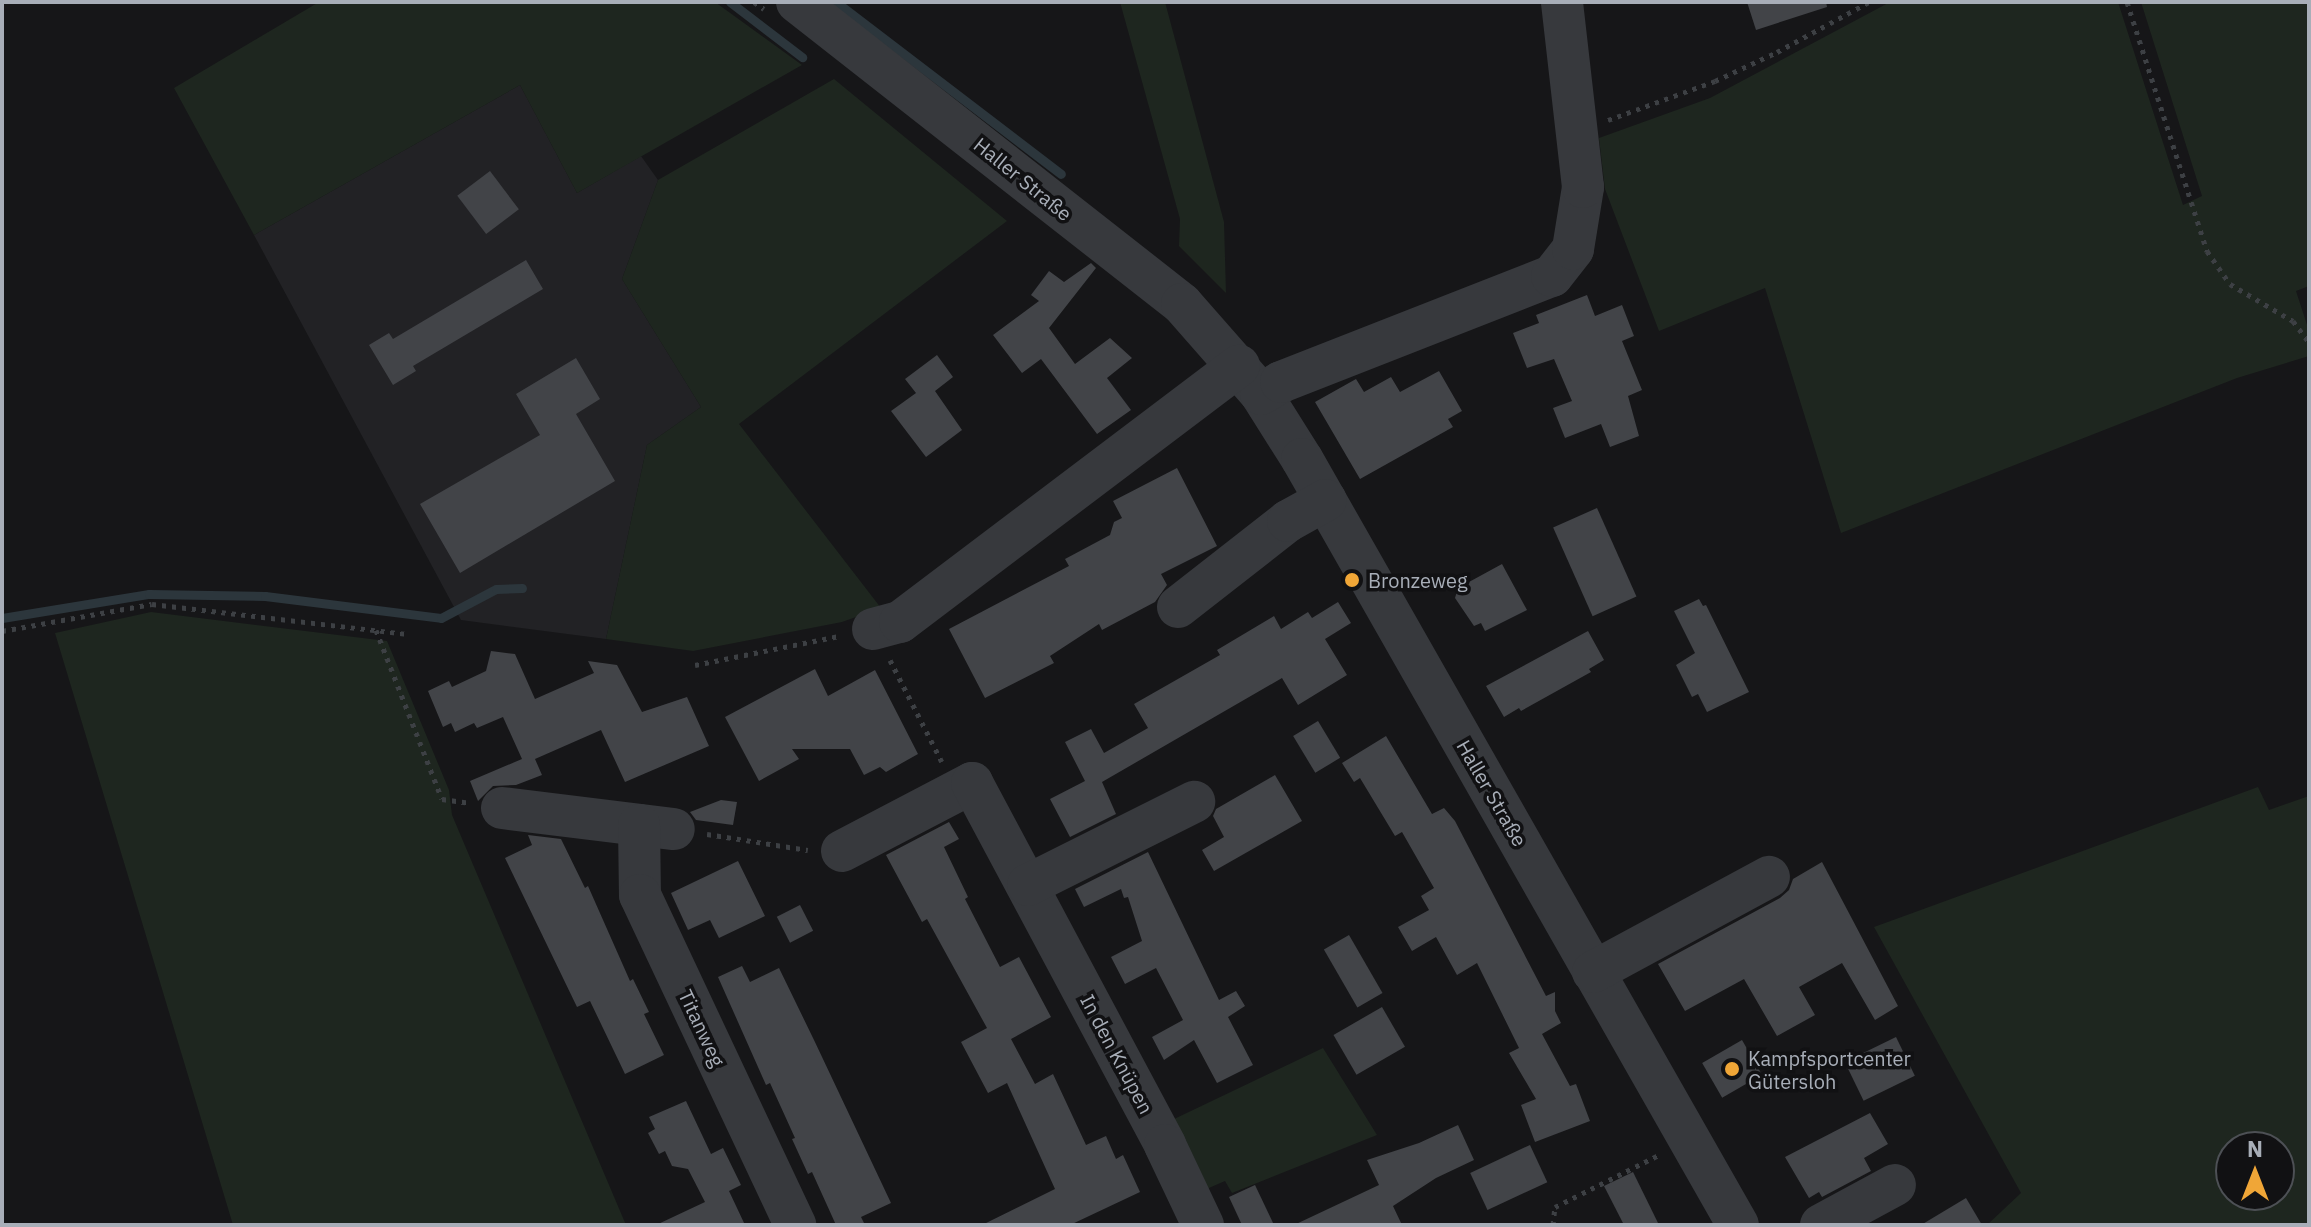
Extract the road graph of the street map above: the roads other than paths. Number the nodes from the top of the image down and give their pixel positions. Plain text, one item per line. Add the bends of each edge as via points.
1 (797, 2) edge
2 (1562, 2) edge
3 (1250, 380) junction
4 (1326, 500) junction
5 (1178, 607) dead end
6 (873, 629) road end
7 (1194, 802) dead end
8 (502, 808) dead end
9 (842, 851) road end
10 (1769, 877) dead end
11 (1028, 885) junction
12 (1593, 972) junction
13 (1895, 1185) dead end
14 (795, 1225) edge
15 (1203, 1225) edge
16 (1738, 1225) edge
17 (1821, 1225) edge

1 - 3 street, Haller Straße via 1182,304
2 - 3 street via 1583,187 1573,249 1552,276 1281,382
3 - 4 street, Haller Straße
3 - 6 street via 900,622
4 - 5 street via 1288,521
4 - 12 street, Haller Straße
7 - 11 street
8 - 14 street, Titanweg via 656,827 640,895
9 - 11 street, In den Knüpen via 972,783
10 - 12 street
11 - 15 street, In den Knüpen
12 - 16 street, Haller Straße
13 - 17 street

